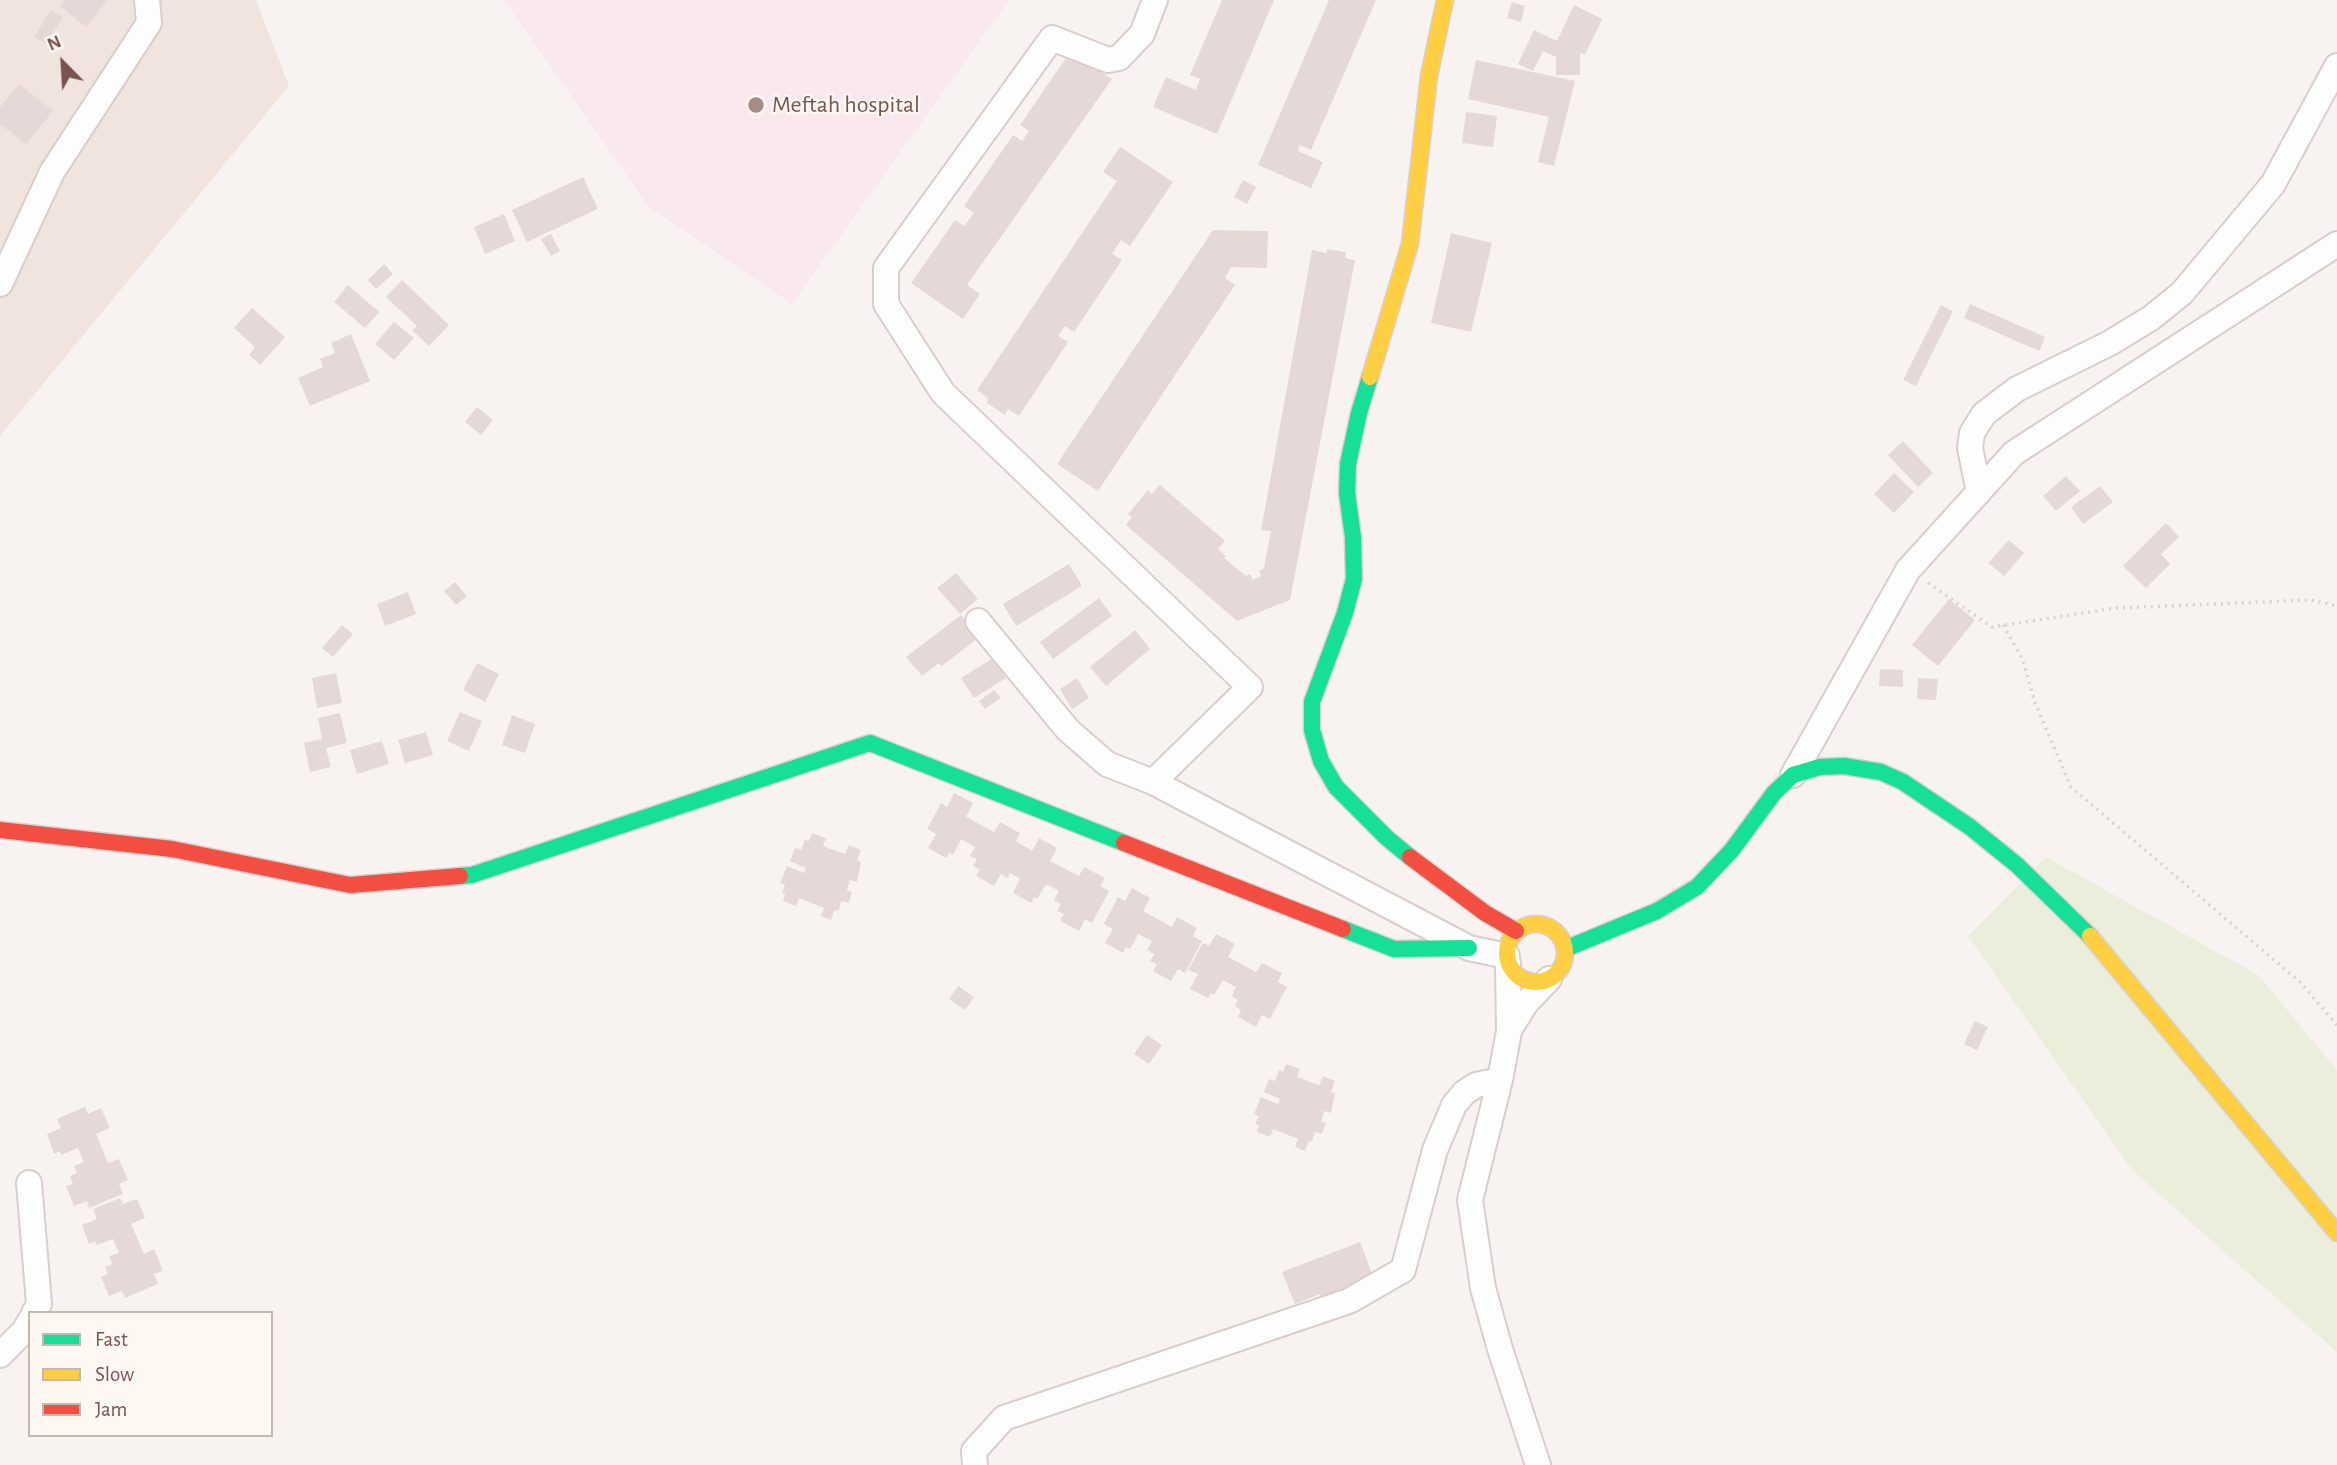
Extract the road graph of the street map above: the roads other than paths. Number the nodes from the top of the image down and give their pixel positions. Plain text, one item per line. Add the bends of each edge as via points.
1 (148, 0) edge
2 (1155, 0) edge
3 (1445, 0) edge
4 (2337, 66) edge
5 (2337, 244) edge
6 (0, 284) edge
7 (1979, 492) junction
8 (978, 621) dead end
9 (1793, 775) junction
10 (1153, 782) junction
11 (0, 830) edge
12 (1516, 931) junction
13 (1469, 948) junction
14 (1565, 949) junction
15 (1508, 960) junction
16 (1549, 979) junction
17 (1508, 1031) junction
18 (1500, 1080) junction
19 (29, 1182) dead end
20 (2337, 1233) edge
21 (35, 1311) edge
22 (28, 1324) edge
23 (0, 1355) edge
24 (975, 1465) edge
25 (1538, 1465) edge

1 - 6 street via 149,23 52,172
2 - 10 street via 1142,34 1119,58 1108,60 1052,38 886,268 886,304 943,393 1250,687
3 - 12 main road via 1429,76 1410,244 1348,464 1354,579 1312,702 1312,730 1321,761 1336,786 1387,838 1485,913
4 - 7 street via 2273,184 2182,293 2110,343 2017,389 1984,414 1972,433 1970,448
5 - 7 street via 2014,453
7 - 9 street via 1908,570
8 - 10 street via 1068,730 1107,764
9 - 14 main road via 1697,887 1657,911
9 - 20 main road via 1844,766 1881,772 1970,827 2017,865 2090,936
10 - 13 street
11 - 13 main road via 172,849 350,885 472,875 870,743 1394,949
12 - 14 main road via 1532,923 1542,924 1558,932
12 - 15 main road via 1510,939
13 - 15 street
14 - 16 main road via 1562,967
15 - 16 main road via 1521,978
15 - 17 street
16 - 17 street
17 - 18 street
18 - 24 street via 1476,1085 1454,1105 1435,1150 1403,1270 1349,1301 1004,1418 974,1451
18 - 25 street via 1470,1200 1483,1288
19 - 21 street via 39,1304
22 - 23 street

